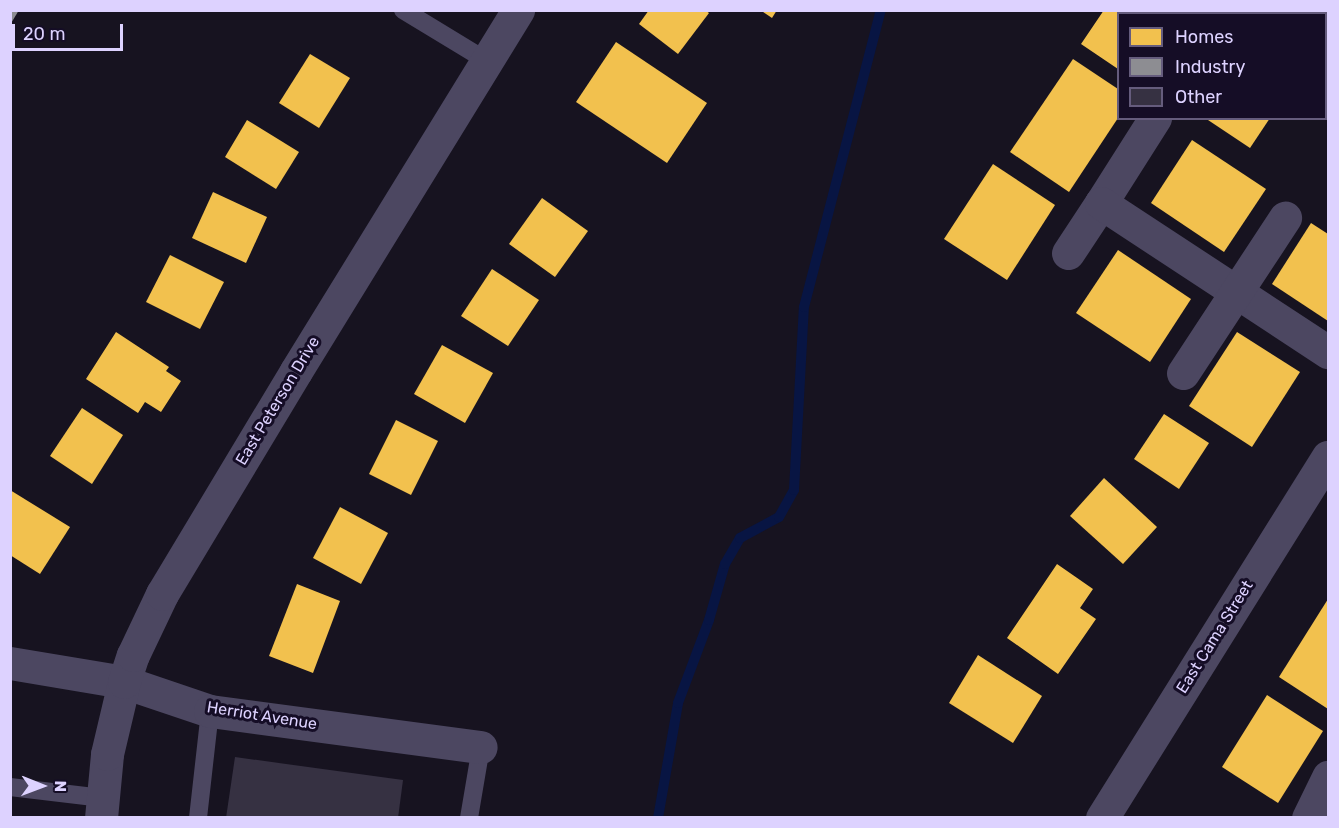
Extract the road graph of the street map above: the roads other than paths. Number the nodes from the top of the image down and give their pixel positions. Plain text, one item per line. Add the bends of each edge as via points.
1 (403, 10) edge
2 (518, 10) edge
3 (487, 61) junction
4 (1154, 120) edge
5 (1101, 203) junction
6 (1286, 218) dead end
7 (1068, 253) dead end
8 (1237, 292) junction
9 (1329, 352) edge
10 (1183, 373) dead end
11 (1329, 457) edge
12 (10, 663) edge
13 (124, 682) junction
14 (210, 711) junction
15 (481, 747) joint
16 (1329, 777) edge
17 (10, 787) edge
18 (102, 808) edge
19 (198, 818) edge
20 (469, 818) edge
21 (1102, 818) edge
22 (1308, 818) edge

1 - 3 lane
2 - 3 street, East Peterson Drive
3 - 13 street, East Peterson Drive via 162,594
4 - 5 street
5 - 7 street
5 - 8 street
6 - 8 street
8 - 9 street
8 - 10 street
11 - 21 street, East Cama Street
12 - 13 street, Herriot Avenue
13 - 14 street, Herriot Avenue
13 - 18 street, East Peterson Drive via 107,754
14 - 15 street, Herriot Avenue
14 - 19 lane
15 - 20 lane
16 - 22 street
17 - 18 lane

